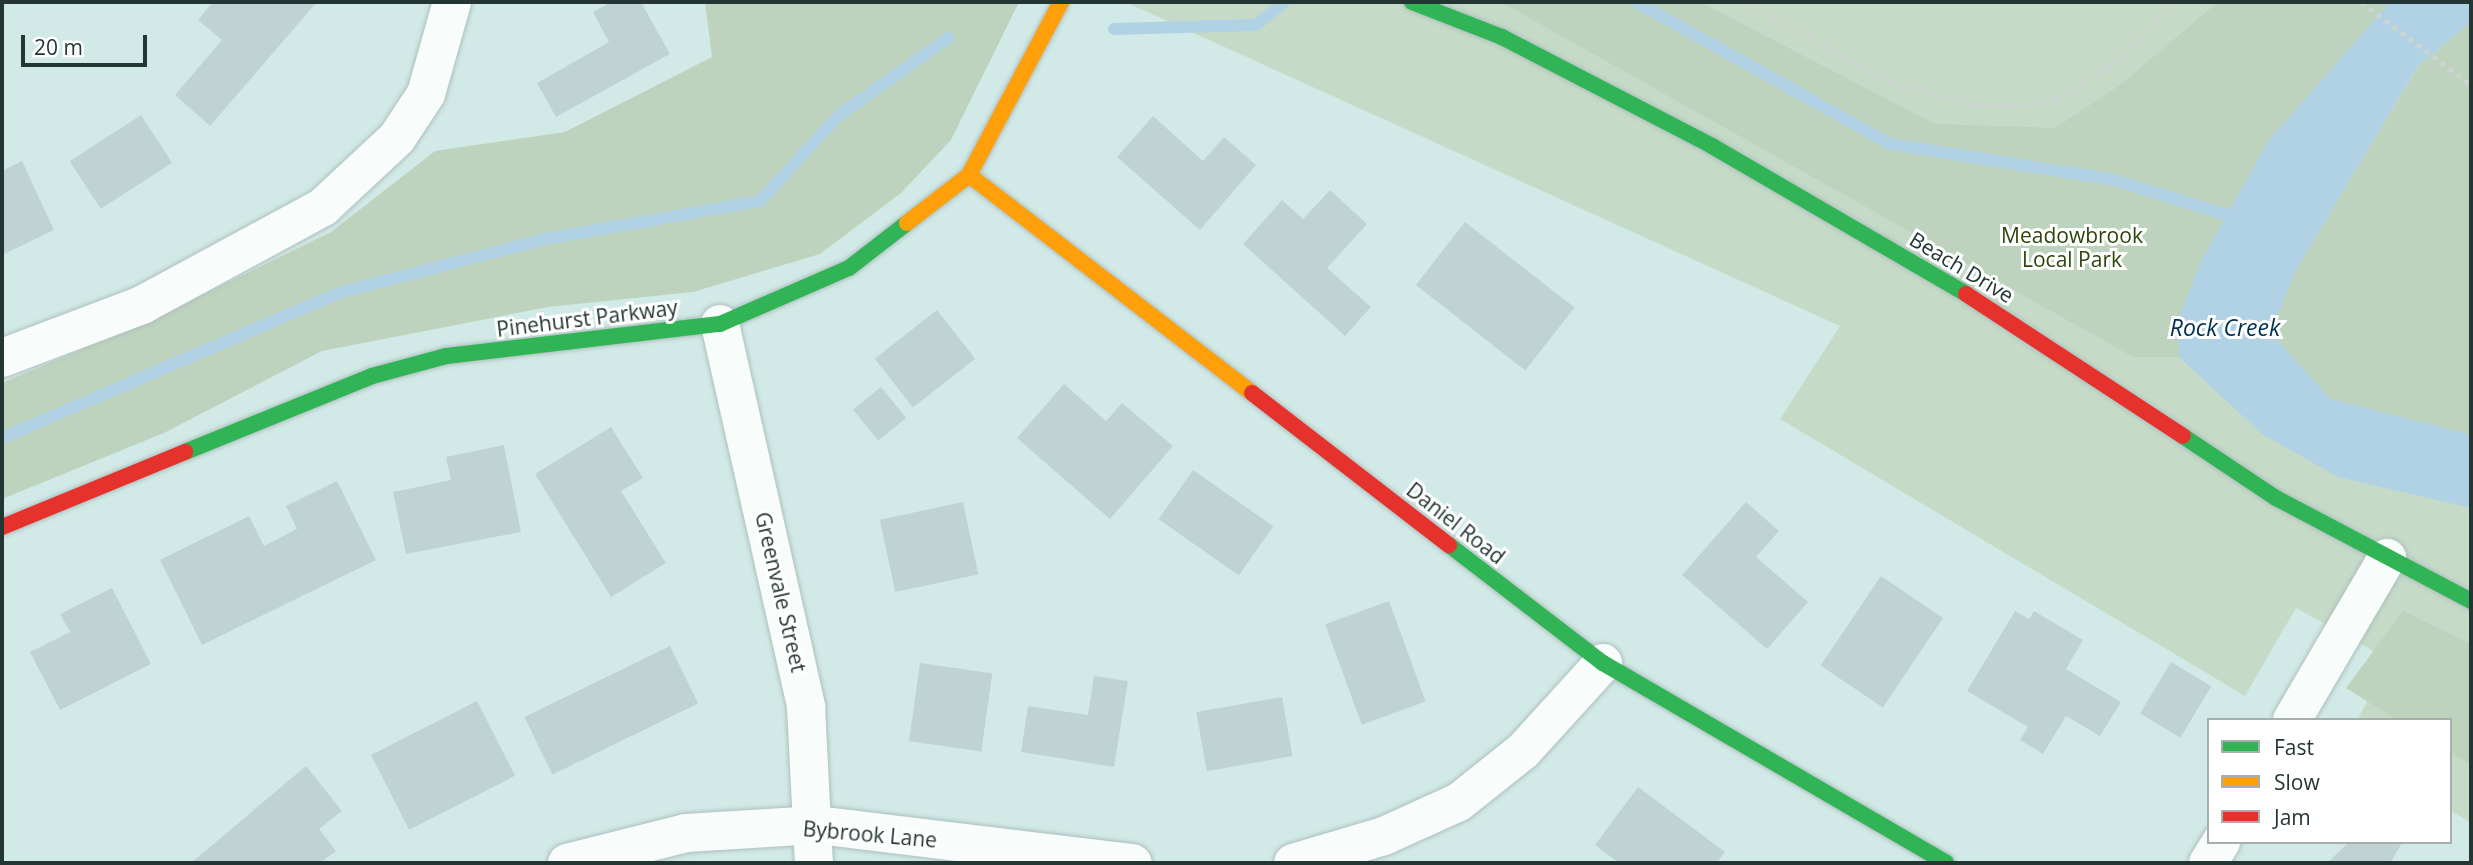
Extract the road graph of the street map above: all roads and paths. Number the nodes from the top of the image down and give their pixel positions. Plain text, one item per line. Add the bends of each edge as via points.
1 (452, 2) edge
2 (1061, 2) edge
3 (1412, 2) edge
4 (1746, 2) edge
5 (2174, 2) edge
6 (2361, 2) edge
7 (2471, 85) edge
8 (969, 175) junction
9 (720, 324) junction
10 (2, 358) edge
11 (2, 527) edge
12 (2387, 558) junction
13 (2471, 601) edge
14 (1603, 663) junction
15 (2293, 718) edge
16 (817, 825) junction
17 (2220, 844) edge
18 (568, 863) edge
19 (814, 863) edge
20 (1133, 863) edge
21 (1293, 863) edge
22 (1946, 863) edge
23 (2208, 863) edge

1 - 10 street via 426,94 397,138 323,206 142,305
2 - 8 street, Pinehurst Parkway
3 - 12 street, Beach Drive via 1502,37 1712,145 2002,315 2276,498
4 - 5 path via 1892,82 1981,106 2021,106 2054,99 2115,64
6 - 7 path
8 - 9 street, Pinehurst Parkway via 849,268
8 - 14 street, Daniel Road
9 - 11 street, Pinehurst Parkway via 446,356 372,376
9 - 16 street, Greenvale Street via 804,694
12 - 13 street, Beach Drive
12 - 15 street
14 - 21 street via 1523,751 1459,802 1384,836
14 - 22 street, Daniel Road
16 - 18 street, Bybrook Lane via 686,832
16 - 19 street, Greenvale Street
16 - 20 street, Bybrook Lane
17 - 23 street

